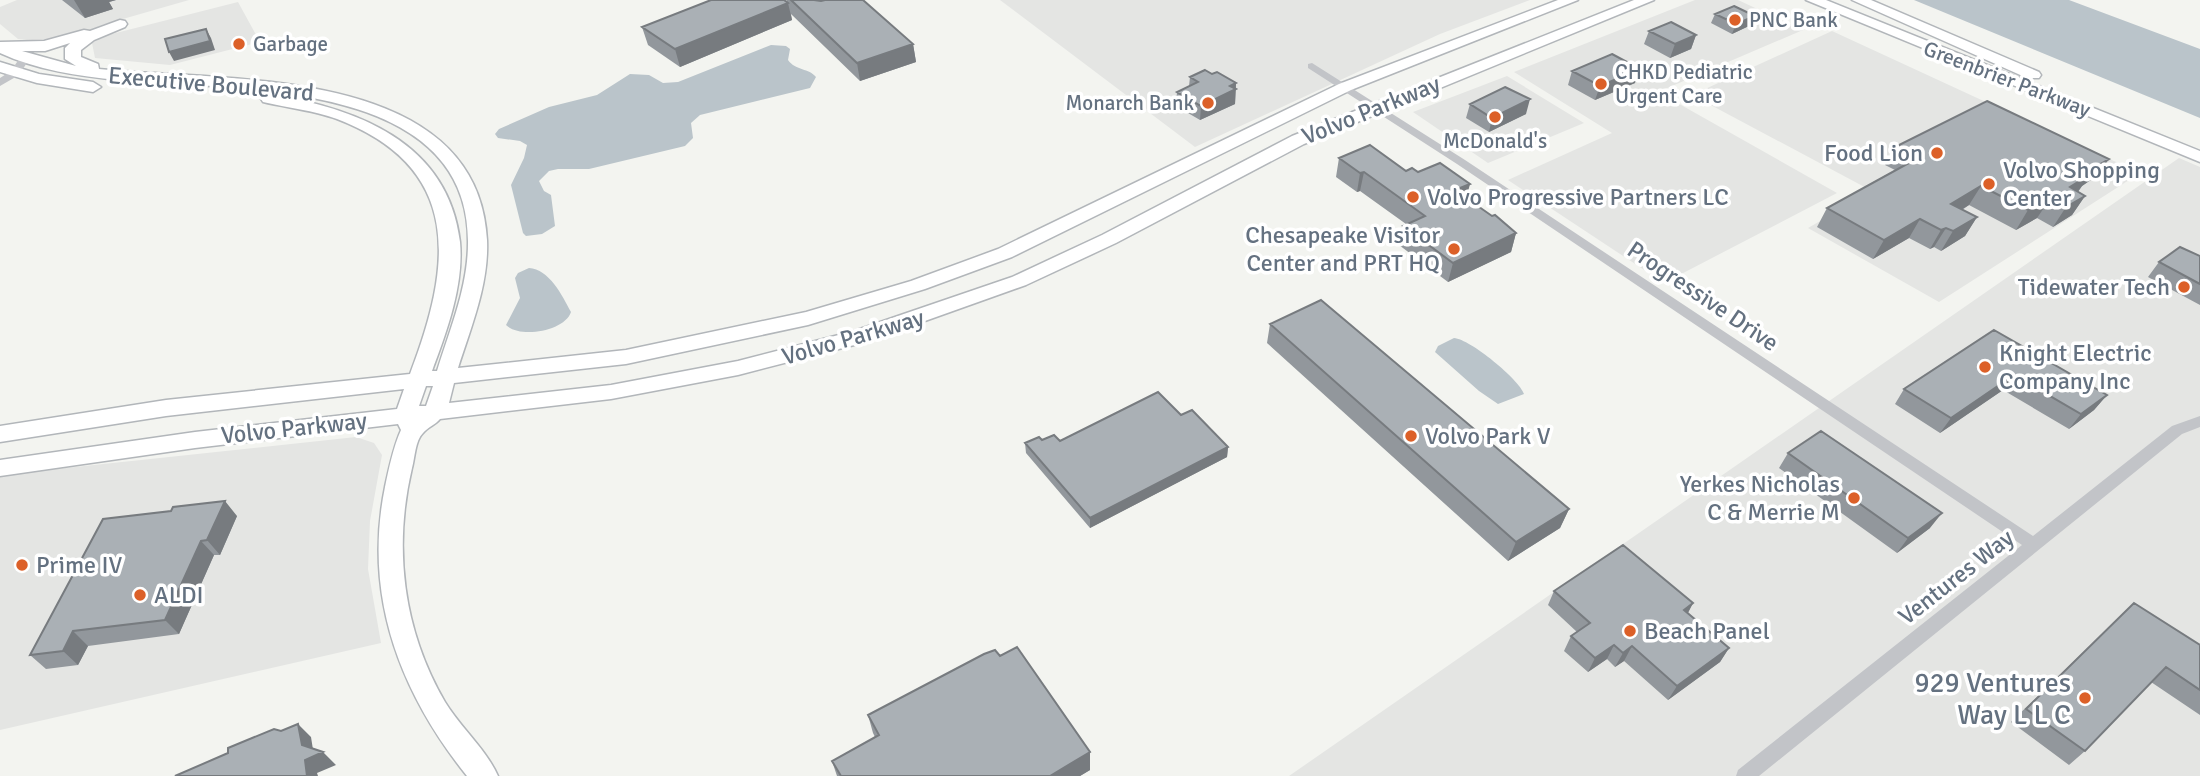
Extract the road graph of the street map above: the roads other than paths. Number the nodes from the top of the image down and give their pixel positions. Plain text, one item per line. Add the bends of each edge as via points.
1 (1572, 0) edge
2 (1647, 0) edge
3 (1813, 0) edge
4 (1858, 0) edge
5 (0, 46) edge
6 (13, 66) edge
7 (1312, 66) dead end
8 (128, 76) junction
9 (0, 83) edge
10 (1345, 87) junction
11 (1376, 107) junction
12 (2200, 144) edge
13 (2200, 157) edge
14 (444, 377) junction
15 (418, 380) junction
16 (433, 413) junction
17 (2200, 421) edge
18 (409, 423) junction
19 (0, 434) edge
20 (0, 468) edge
21 (2034, 545) junction
22 (484, 776) edge
23 (1745, 776) edge

1 - 10 main road, Volvo Parkway
2 - 11 main road, Volvo Parkway
3 - 13 main road, Greenbrier Parkway
4 - 12 main road, Greenbrier Parkway
5 - 6 main road, Executive Boulevard
5 - 8 main road via 50,45 120,24 81,42 71,54 78,63
6 - 8 main road, Executive Boulevard
6 - 9 street
6 - 15 main road, Executive Boulevard via 79,86 294,103 349,118 403,148 440,194 450,238 446,295
7 - 10 street, Progressive Drive
8 - 14 main road, Executive Boulevard via 318,92 389,116 440,150 471,198 479,243 471,296
10 - 11 street, Progressive Drive
10 - 14 main road, Volvo Parkway via 1052,232 918,285 808,318 688,345 562,366
11 - 16 main road, Volvo Parkway via 1275,152 1067,260 915,320 799,354 674,381
11 - 21 street, Progressive Drive
14 - 15 main road, Volvo Parkway
14 - 16 main road, Executive Boulevard
15 - 18 main road, Executive Boulevard
15 - 19 main road, Volvo Parkway via 156,410
16 - 18 main road
17 - 21 street, Ventures Way via 2177,430
18 - 20 main road, Volvo Parkway via 195,440
18 - 22 main road, Executive Boulevard via 391,517 398,623 427,698
21 - 23 street, Ventures Way

